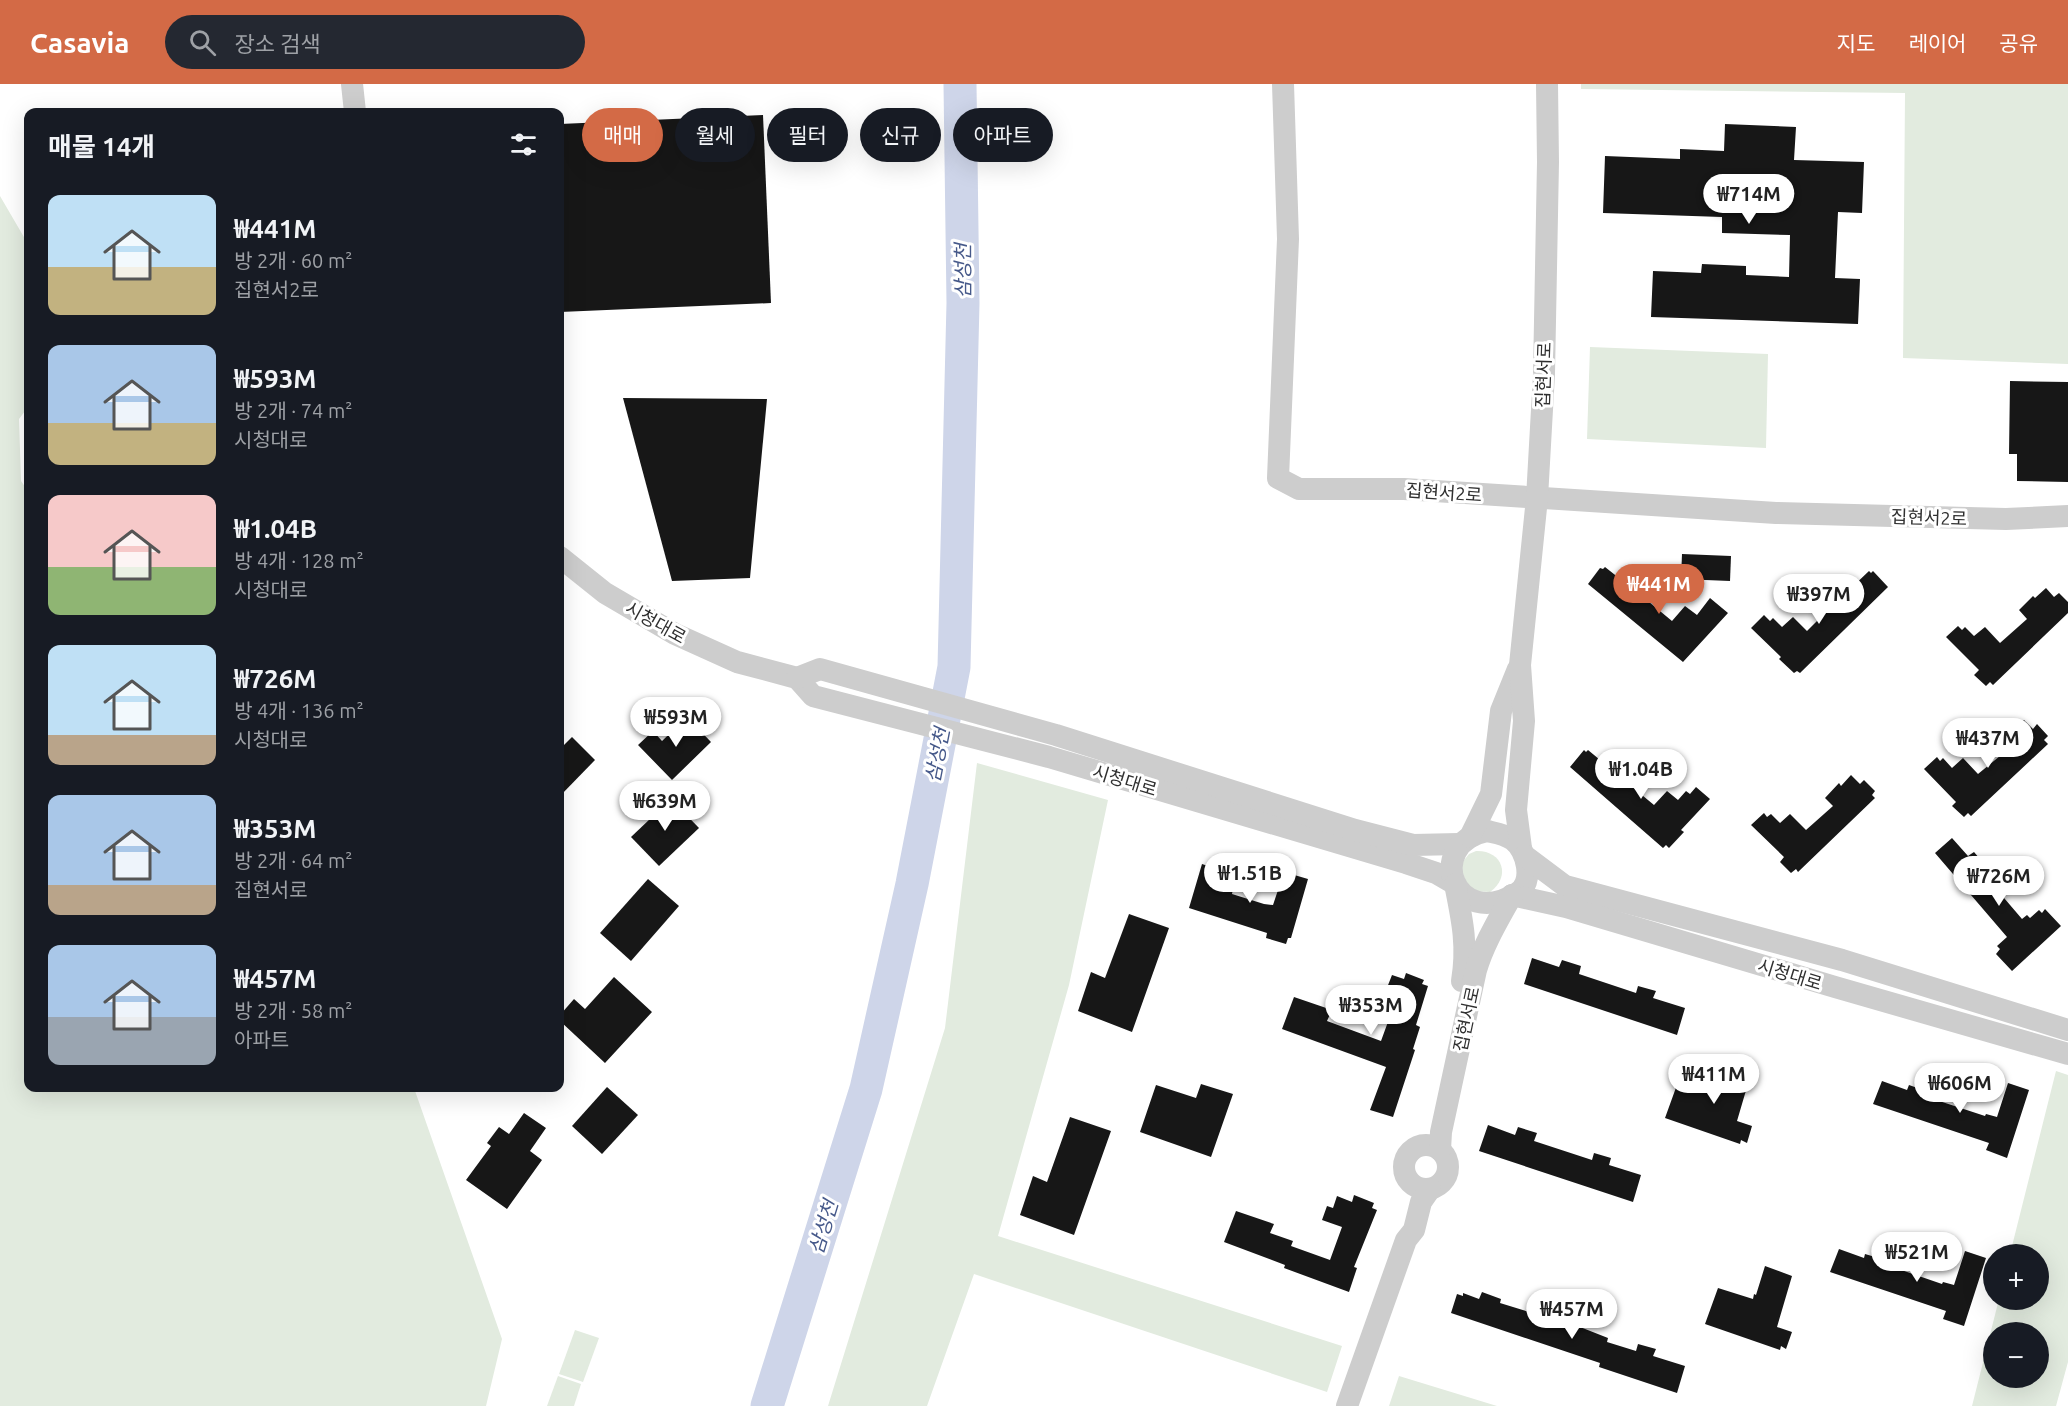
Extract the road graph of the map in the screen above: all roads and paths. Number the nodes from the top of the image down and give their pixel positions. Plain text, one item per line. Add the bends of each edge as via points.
1 (352, 84) edge
2 (1283, 84) edge
3 (1546, 84) edge
4 (355, 108) edge
5 (1537, 498) junction
6 (2068, 516) edge
7 (2006, 519) junction
8 (2068, 527) edge
9 (564, 560) edge
10 (1520, 665) junction
11 (797, 678) junction
12 (1465, 840) junction
13 (1523, 852) junction
14 (1455, 885) junction
15 (1512, 895) junction
16 (2068, 1030) edge
17 (2068, 1054) edge
18 (1433, 1148) junction
19 (1421, 1186) junction
20 (1347, 1406) edge

1 - 4 street
2 - 5 street, 집현서2로 via 1288,239 1278,478 1299,489 1404,489
3 - 5 street, 집현서로 via 1544,374
5 - 7 street, 집현서2로 via 1776,513
5 - 10 street, 집현서로
6 - 7 street, 집현서2로
7 - 8 street, 집현서2로
9 - 11 street, 시청대로 via 604,593 675,634 737,662
10 - 12 street, 집현서로 via 1501,711 1491,794
10 - 13 street, 집현서로 via 1524,721 1516,810
11 - 12 street, 시청대로 via 820,669 1056,735 1413,845
11 - 14 street, 시청대로 via 813,696 1049,757 1406,863 1436,873
12 - 13 street via 1487,831 1512,839
12 - 14 street via 1452,861
13 - 15 street via 1528,871 1525,883
13 - 16 street, 시청대로 via 1565,886 1842,960
14 - 15 street via 1472,901 1484,904 1496,904
14 - 18 street, 집현서로 via 1466,959 1433,1128
15 - 17 street, 시청대로 via 1566,907
15 - 18 street, 집현서로 via 1476,970 1441,1132
18 - 19 street via 1448,1162 1448,1170 1442,1183
18 - 19 street via 1418,1147 1407,1156 1405,1171
19 - 20 street via 1412,1197 1403,1226 1406,1240

